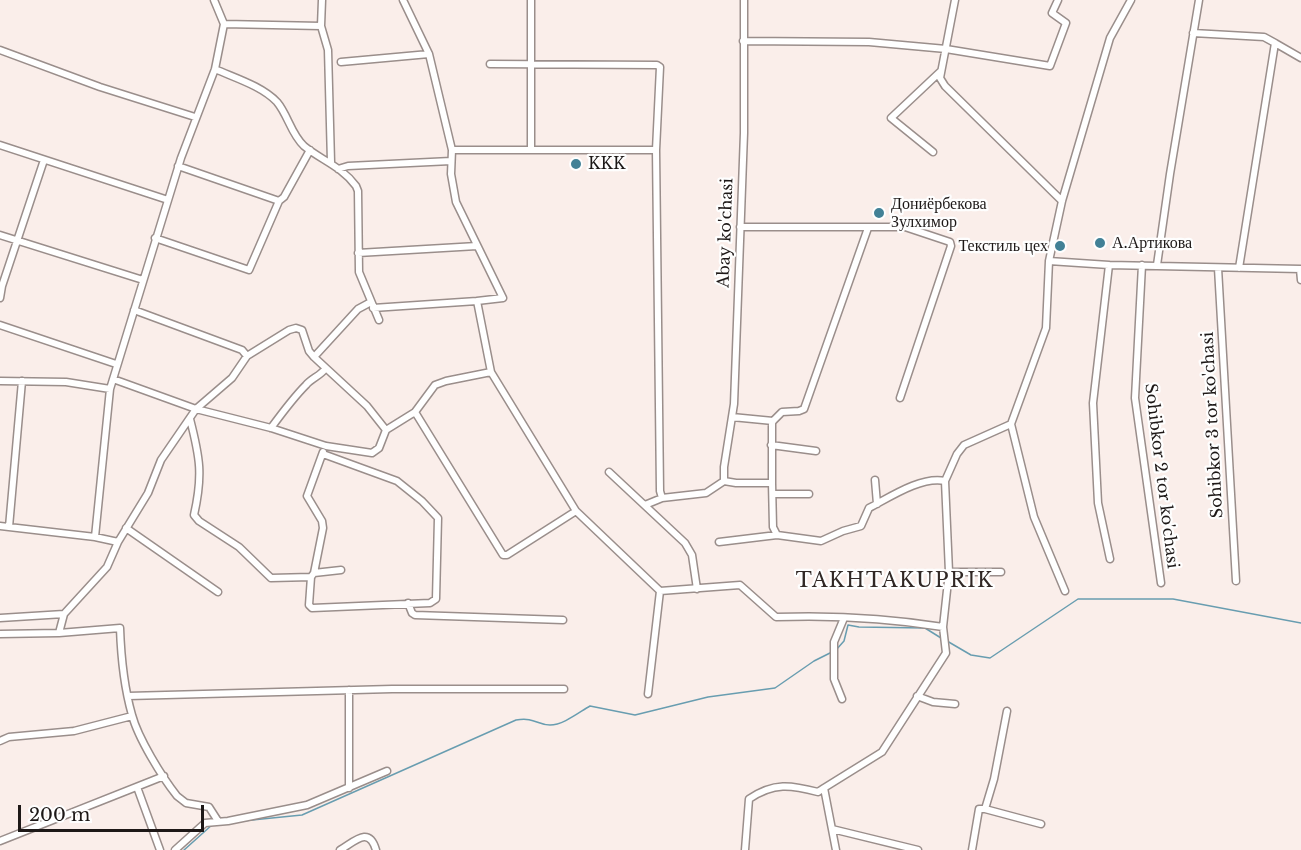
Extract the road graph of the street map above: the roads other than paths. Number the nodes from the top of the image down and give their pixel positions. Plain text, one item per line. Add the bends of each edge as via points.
1 (214, 0) edge
2 (322, 0) edge
3 (403, 0) edge
4 (531, 0) edge
5 (744, 0) edge
6 (955, 0) edge
7 (1058, 0) edge
8 (1131, 0) edge
9 (1199, 0) edge
10 (224, 24) junction
11 (321, 26) junction
12 (1193, 33) junction
13 (743, 41) junction
14 (1275, 43) junction
15 (945, 49) junction
16 (0, 50) edge
17 (429, 54) junction
18 (1301, 58) edge
19 (341, 62) dead end
20 (490, 64) dead end
21 (531, 65) junction
22 (215, 69) junction
23 (942, 70) junction
24 (195, 117) junction
25 (0, 145) edge
26 (310, 150) junction
27 (452, 150) junction
28 (531, 150) junction
29 (656, 150) junction
30 (933, 152) dead end
31 (44, 160) junction
32 (451, 161) junction
33 (331, 162) junction
34 (178, 166) junction
35 (338, 169) junction
36 (168, 200) junction
37 (279, 201) junction
38 (1062, 201) junction
39 (740, 227) junction
40 (868, 228) junction
41 (0, 235) edge
42 (155, 238) junction
43 (18, 241) junction
44 (477, 246) junction
45 (358, 253) junction
46 (1049, 261) junction
47 (1109, 265) junction
48 (1142, 265) junction
49 (1157, 265) junction
50 (1218, 268) junction
51 (1239, 268) junction
52 (1301, 269) edge
53 (142, 280) junction
54 (1301, 280) edge
55 (0, 298) edge
56 (477, 301) junction
57 (372, 305) junction
58 (134, 310) junction
59 (379, 320) dead end
60 (0, 325) edge
61 (247, 356) junction
62 (314, 357) junction
63 (116, 364) junction
64 (325, 369) junction
65 (491, 372) junction
66 (113, 379) junction
67 (0, 381) edge
68 (22, 381) junction
69 (110, 389) junction
70 (900, 398) dead end
71 (196, 409) junction
72 (415, 412) junction
73 (732, 417) junction
74 (190, 419) junction
75 (773, 421) junction
76 (1011, 424) junction
77 (271, 428) junction
78 (386, 429) junction
79 (771, 445) junction
80 (326, 446) junction
81 (816, 451) dead end
82 (323, 454) junction
83 (609, 472) dead end
84 (875, 480) dead end
85 (724, 481) junction
86 (945, 481) junction
87 (772, 483) junction
88 (773, 494) junction
89 (809, 494) dead end
90 (662, 498) junction
91 (877, 504) junction
92 (645, 505) junction
93 (576, 511) junction
94 (0, 526) edge
95 (9, 527) junction
96 (126, 528) junction
97 (777, 535) junction
98 (96, 537) junction
99 (118, 542) junction
100 (718, 542) dead end
101 (1110, 559) dead end
102 (341, 570) dead end
103 (949, 572) junction
104 (1001, 572) dead end
105 (313, 575) junction
106 (1236, 581) dead end
107 (1161, 583) dead end
108 (697, 589) junction
109 (660, 591) junction
110 (1065, 591) dead end
111 (218, 592) dead end
112 (408, 603) junction
113 (63, 616) junction
114 (0, 618) edge
115 (844, 618) junction
116 (563, 620) dead end
117 (944, 629) junction
118 (59, 633) junction
119 (0, 634) edge
120 (564, 689) dead end
121 (349, 690) junction
122 (648, 694) dead end
123 (128, 696) junction
124 (917, 696) junction
125 (842, 699) dead end
126 (955, 704) dead end
127 (1007, 711) dead end
128 (132, 716) junction
129 (0, 741) edge
130 (387, 771) dead end
131 (164, 776) junction
132 (137, 787) junction
133 (349, 788) junction
134 (824, 788) junction
135 (985, 809) junction
136 (218, 821) junction
137 (1041, 824) dead end
138 (832, 829) junction
139 (0, 841) edge
140 (160, 850) edge
141 (175, 850) edge
142 (340, 850) edge
143 (376, 850) edge
144 (745, 850) edge
145 (836, 850) edge
146 (913, 850) edge
147 (972, 850) edge

1 - 10 street
2 - 11 street
3 - 17 street
4 - 21 street
5 - 13 street, Abay ko'chasi
6 - 15 street
7 - 15 street via 1052,13 1066,23 1050,66
8 - 38 street via 1110,38
9 - 12 street
10 - 11 street
10 - 22 street
11 - 33 street via 328,50
12 - 14 street via 1264,37
12 - 49 street
13 - 15 street via 869,42
13 - 39 street, Abay ko'chasi
14 - 18 street
14 - 51 street
15 - 23 street
16 - 24 street
17 - 19 street
17 - 27 street
20 - 21 street
21 - 28 street
21 - 29 street via 658,66
22 - 24 street
22 - 26 street via 258,88 277,102 297,139
23 - 30 street via 891,118
23 - 38 street via 940,78 945,86
24 - 34 street
25 - 31 street
26 - 33 street
26 - 37 street
27 - 28 street
27 - 32 street
28 - 29 street
29 - 90 street
31 - 36 street
31 - 43 street
32 - 35 street
32 - 44 street via 456,202
33 - 35 street
34 - 36 street
34 - 37 street
35 - 45 street via 358,191
36 - 42 street
37 - 42 street via 249,270
38 - 46 street
39 - 40 street
39 - 73 street, Abay ko'chasi
40 - 70 street via 905,227 948,241 951,246
40 - 75 street via 804,409 782,411
41 - 43 street
42 - 53 street
43 - 53 street
43 - 55 street
44 - 45 street
44 - 56 street via 503,298
45 - 57 street via 359,272
46 - 47 street
46 - 76 street via 1046,328
47 - 48 street
47 - 101 street via 1093,403 1098,503
48 - 49 street
48 - 107 street, Sohibkor 2 tor ko'chasi via 1134,398
49 - 50 street
50 - 51 street
50 - 106 street, Sohibkor 3 tor ko'chasi
51 - 52 street
52 - 54 street
53 - 58 street
56 - 57 street
56 - 65 street
57 - 59 street
57 - 62 street via 358,309
58 - 61 street via 242,350
58 - 63 street
60 - 63 street
61 - 62 street via 296,328 302,330
61 - 71 street via 232,378
62 - 64 street
63 - 66 street
64 - 77 street via 291,400
64 - 78 street via 367,406
65 - 72 street via 435,385
65 - 93 street
66 - 69 street
66 - 71 street
67 - 68 street
68 - 69 street
68 - 95 street
69 - 98 street
71 - 74 street
71 - 77 street
72 - 78 street
72 - 93 street via 503,555
73 - 75 street
73 - 85 street, Abay ko'chasi
74 - 96 street via 161,460 148,493
74 - 105 street via 200,458 195,515 239,547 267,576
75 - 79 street
76 - 86 street via 964,445
76 - 110 street via 1034,517
77 - 80 street
78 - 80 street via 379,448 372,453
79 - 81 street
79 - 87 street
80 - 82 street
82 - 105 street via 307,496 323,528
82 - 112 street via 397,481 438,518 436,599 430,603
83 - 92 street
84 - 91 street
85 - 87 street
85 - 90 street via 706,493
86 - 91 street via 921,483
86 - 103 street
87 - 88 street
88 - 89 street
88 - 97 street via 773,527
90 - 92 street
91 - 97 street via 869,508 861,526 821,541
92 - 108 street via 685,543 692,555
93 - 109 street
94 - 95 street
95 - 98 street
96 - 99 street
96 - 111 street
97 - 100 street
98 - 99 street
99 - 113 street via 107,567
102 - 105 street
103 - 104 street
103 - 117 street
105 - 112 street via 309,605 312,608
108 - 109 street
108 - 115 street via 740,585 776,617
109 - 122 street
112 - 116 street via 416,615
113 - 114 street
113 - 118 street
115 - 117 street via 910,621
115 - 125 street via 834,642 834,679
117 - 124 street via 946,653
118 - 119 street
118 - 123 street via 120,628
120 - 121 street
121 - 123 street
121 - 133 street
123 - 128 street
124 - 126 street
124 - 134 street via 882,752
127 - 135 street
128 - 129 street via 74,731
128 - 131 street
130 - 133 street
131 - 132 street
131 - 136 street via 182,800 209,807
132 - 139 street
132 - 140 street
133 - 136 street via 307,805
134 - 138 street
134 - 144 street via 818,792 791,785 773,787 749,799
135 - 137 street
135 - 147 street via 979,810
136 - 141 street via 205,823
138 - 145 street
138 - 146 street
142 - 143 street via 362,837 373,841

